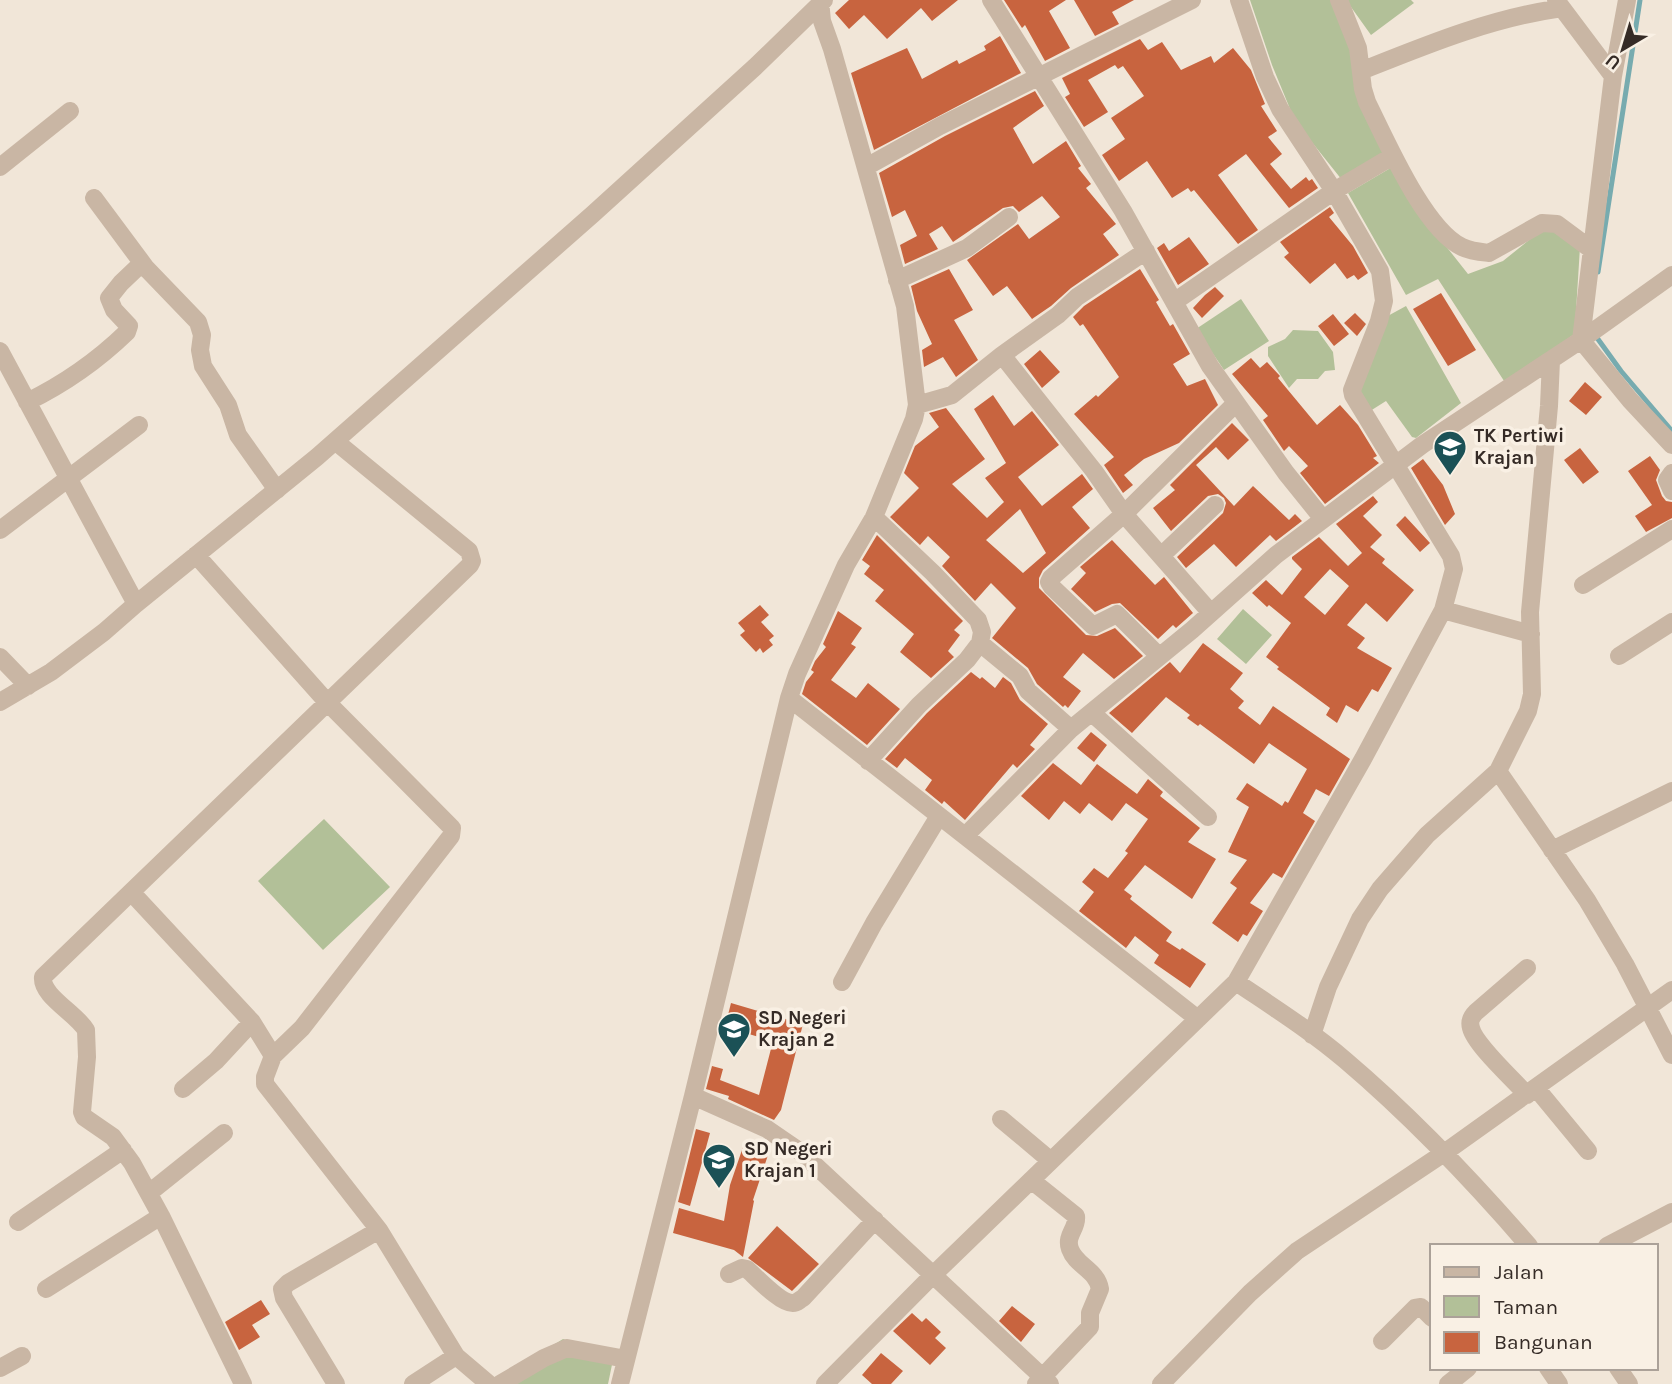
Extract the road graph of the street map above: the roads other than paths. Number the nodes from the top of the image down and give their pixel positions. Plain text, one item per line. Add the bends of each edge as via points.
1 (991, 0) edge
2 (1192, 0) edge
3 (1239, 0) edge
4 (1339, 0) edge
5 (1627, 0) edge
6 (822, 1) edge
7 (1559, 4) edge
8 (1361, 71) junction
9 (1040, 76) junction
10 (1613, 76) junction
11 (70, 111) dead end
12 (1394, 156) junction
13 (0, 167) edge
14 (866, 167) junction
15 (1334, 191) junction
16 (94, 198) dead end
17 (1010, 217) dead end
18 (1592, 250) junction
19 (1146, 251) junction
20 (142, 263) junction
21 (1672, 275) edge
22 (897, 280) junction
23 (1174, 302) junction
24 (1589, 334) junction
25 (0, 351) edge
26 (1002, 355) junction
27 (1551, 360) junction
28 (6, 380) edge
29 (27, 402) junction
30 (1235, 404) junction
31 (917, 405) junction
32 (139, 425) dead end
33 (335, 441) junction
34 (1672, 444) edge
35 (1396, 464) junction
36 (1672, 473) edge
37 (69, 479) junction
38 (277, 490) junction
39 (1672, 491) edge
40 (1215, 505) dead end
41 (1124, 514) junction
42 (874, 517) junction
43 (1323, 519) junction
44 (1672, 528) edge
45 (0, 530) edge
46 (196, 555) junction
47 (1162, 555) junction
48 (1583, 585) dead end
49 (135, 604) junction
50 (1443, 610) junction
51 (1211, 612) junction
52 (1672, 622) edge
53 (1531, 634) junction
54 (980, 643) junction
55 (1159, 656) junction
56 (1619, 656) dead end
57 (0, 657) edge
58 (28, 687) junction
59 (789, 698) junction
60 (0, 702) edge
61 (327, 702) junction
62 (1091, 713) junction
63 (1071, 729) junction
64 (868, 761) junction
65 (1498, 771) junction
66 (1672, 791) edge
67 (939, 816) junction
68 (1208, 817) dead end
69 (965, 836) junction
70 (1552, 850) junction
71 (132, 893) junction
72 (1527, 968) dead end
73 (842, 982) dead end
74 (1236, 982) junction
75 (1672, 990) edge
76 (1646, 1008) junction
77 (1198, 1019) junction
78 (253, 1022) junction
79 (1312, 1035) junction
80 (1672, 1055) edge
81 (273, 1056) junction
82 (183, 1089) dead end
83 (1531, 1091) junction
84 (693, 1096) junction
85 (1001, 1119) dead end
86 (223, 1133) dead end
87 (123, 1150) junction
88 (1588, 1151) dead end
89 (1444, 1153) junction
90 (1051, 1161) junction
91 (1031, 1180) junction
92 (149, 1193) junction
93 (1672, 1212) edge
94 (161, 1216) junction
95 (875, 1220) junction
96 (19, 1222) dead end
97 (379, 1230) junction
98 (1527, 1244) edge
99 (1612, 1244) edge
100 (729, 1275) dead end
101 (933, 1275) junction
102 (46, 1289) dead end
103 (1430, 1316) edge
104 (1381, 1341) dead end
105 (22, 1356) dead end
106 (456, 1356) junction
107 (626, 1359) junction
108 (0, 1368) edge
109 (1466, 1370) edge
110 (1043, 1382) edge
111 (243, 1384) edge
112 (336, 1384) edge
113 (413, 1384) edge
114 (489, 1384) edge
115 (500, 1384) edge
116 (620, 1384) edge
117 (825, 1384) edge
118 (1161, 1384) edge
119 (1448, 1384) edge

1 - 9 street
2 - 9 street
3 - 15 street via 1280,109
4 - 8 street via 1358,48
5 - 10 street
6 - 14 street via 823,27
6 - 33 street via 613,196
7 - 8 street via 1490,22
7 - 10 street
8 - 12 street via 1367,102
9 - 14 street
9 - 19 street
10 - 18 street
11 - 13 street
12 - 15 street
12 - 18 street via 1425,211 1461,247 1489,253 1551,222
14 - 22 street
15 - 23 street
15 - 35 street via 1382,279 1384,301 1379,321 1352,390
16 - 20 street
17 - 22 street via 967,248
18 - 24 street
19 - 23 street
19 - 26 street
20 - 29 street via 109,299 129,326 127,332 88,366
20 - 38 street via 198,322 203,366 228,405 238,435
21 - 24 street
22 - 31 street via 905,306
23 - 30 street
24 - 27 street
24 - 34 street via 1630,400
25 - 28 street
26 - 31 street via 952,395
26 - 41 street
27 - 35 street
27 - 53 street
28 - 29 street
29 - 37 street
30 - 41 street
30 - 43 street
31 - 42 street
32 - 37 street
33 - 38 street
33 - 61 street via 469,551 472,561
35 - 43 street
35 - 50 street via 1453,560
36 - 39 street via 1667,480
37 - 45 street
37 - 49 street
38 - 46 street
40 - 47 street
41 - 47 street
41 - 55 street via 1049,582 1091,625 1117,614
42 - 54 street via 978,620
42 - 59 street via 846,565
43 - 51 street
44 - 48 street
46 - 49 street
46 - 61 street
47 - 51 street
49 - 58 street
50 - 53 street
50 - 74 street
51 - 55 street
52 - 56 street
53 - 65 street via 1528,711
54 - 63 street
54 - 64 street
55 - 62 street
57 - 58 street
58 - 60 street
59 - 64 street
59 - 84 street
61 - 71 street
61 - 81 street via 452,832 302,1028
62 - 63 street
62 - 68 street
63 - 69 street
64 - 67 street
65 - 70 street
65 - 79 street via 1427,835 1380,889 1360,919 1328,987
66 - 70 street
67 - 69 street
67 - 73 street
69 - 77 street
70 - 76 street via 1587,900
71 - 78 street
71 - 87 street via 42,980 46,991 86,1030 84,1117
72 - 83 street via 1472,1016 1471,1025 1480,1043
74 - 77 street
74 - 79 street
75 - 76 street
76 - 80 street
76 - 83 street
77 - 90 street
78 - 81 street
78 - 82 street
79 - 89 street
81 - 97 street via 265,1084
83 - 88 street
83 - 89 street
84 - 95 street via 772,1132 802,1153
84 - 107 street
85 - 90 street
86 - 92 street
87 - 92 street
87 - 96 street
89 - 98 street
89 - 118 street via 1288,1258
90 - 91 street
91 - 101 street
91 - 110 street via 1076,1216 1070,1249 1095,1276 1100,1289 1090,1326
92 - 94 street
93 - 99 street
94 - 102 street
94 - 111 street
95 - 100 street via 795,1303 781,1299 747,1269
95 - 101 street
97 - 106 street
97 - 112 street via 282,1289
101 - 110 street
101 - 117 street
103 - 104 street via 1421,1307 1415,1308
105 - 108 street
106 - 113 street
106 - 114 street
107 - 115 street via 567,1348
107 - 116 street
109 - 119 street

